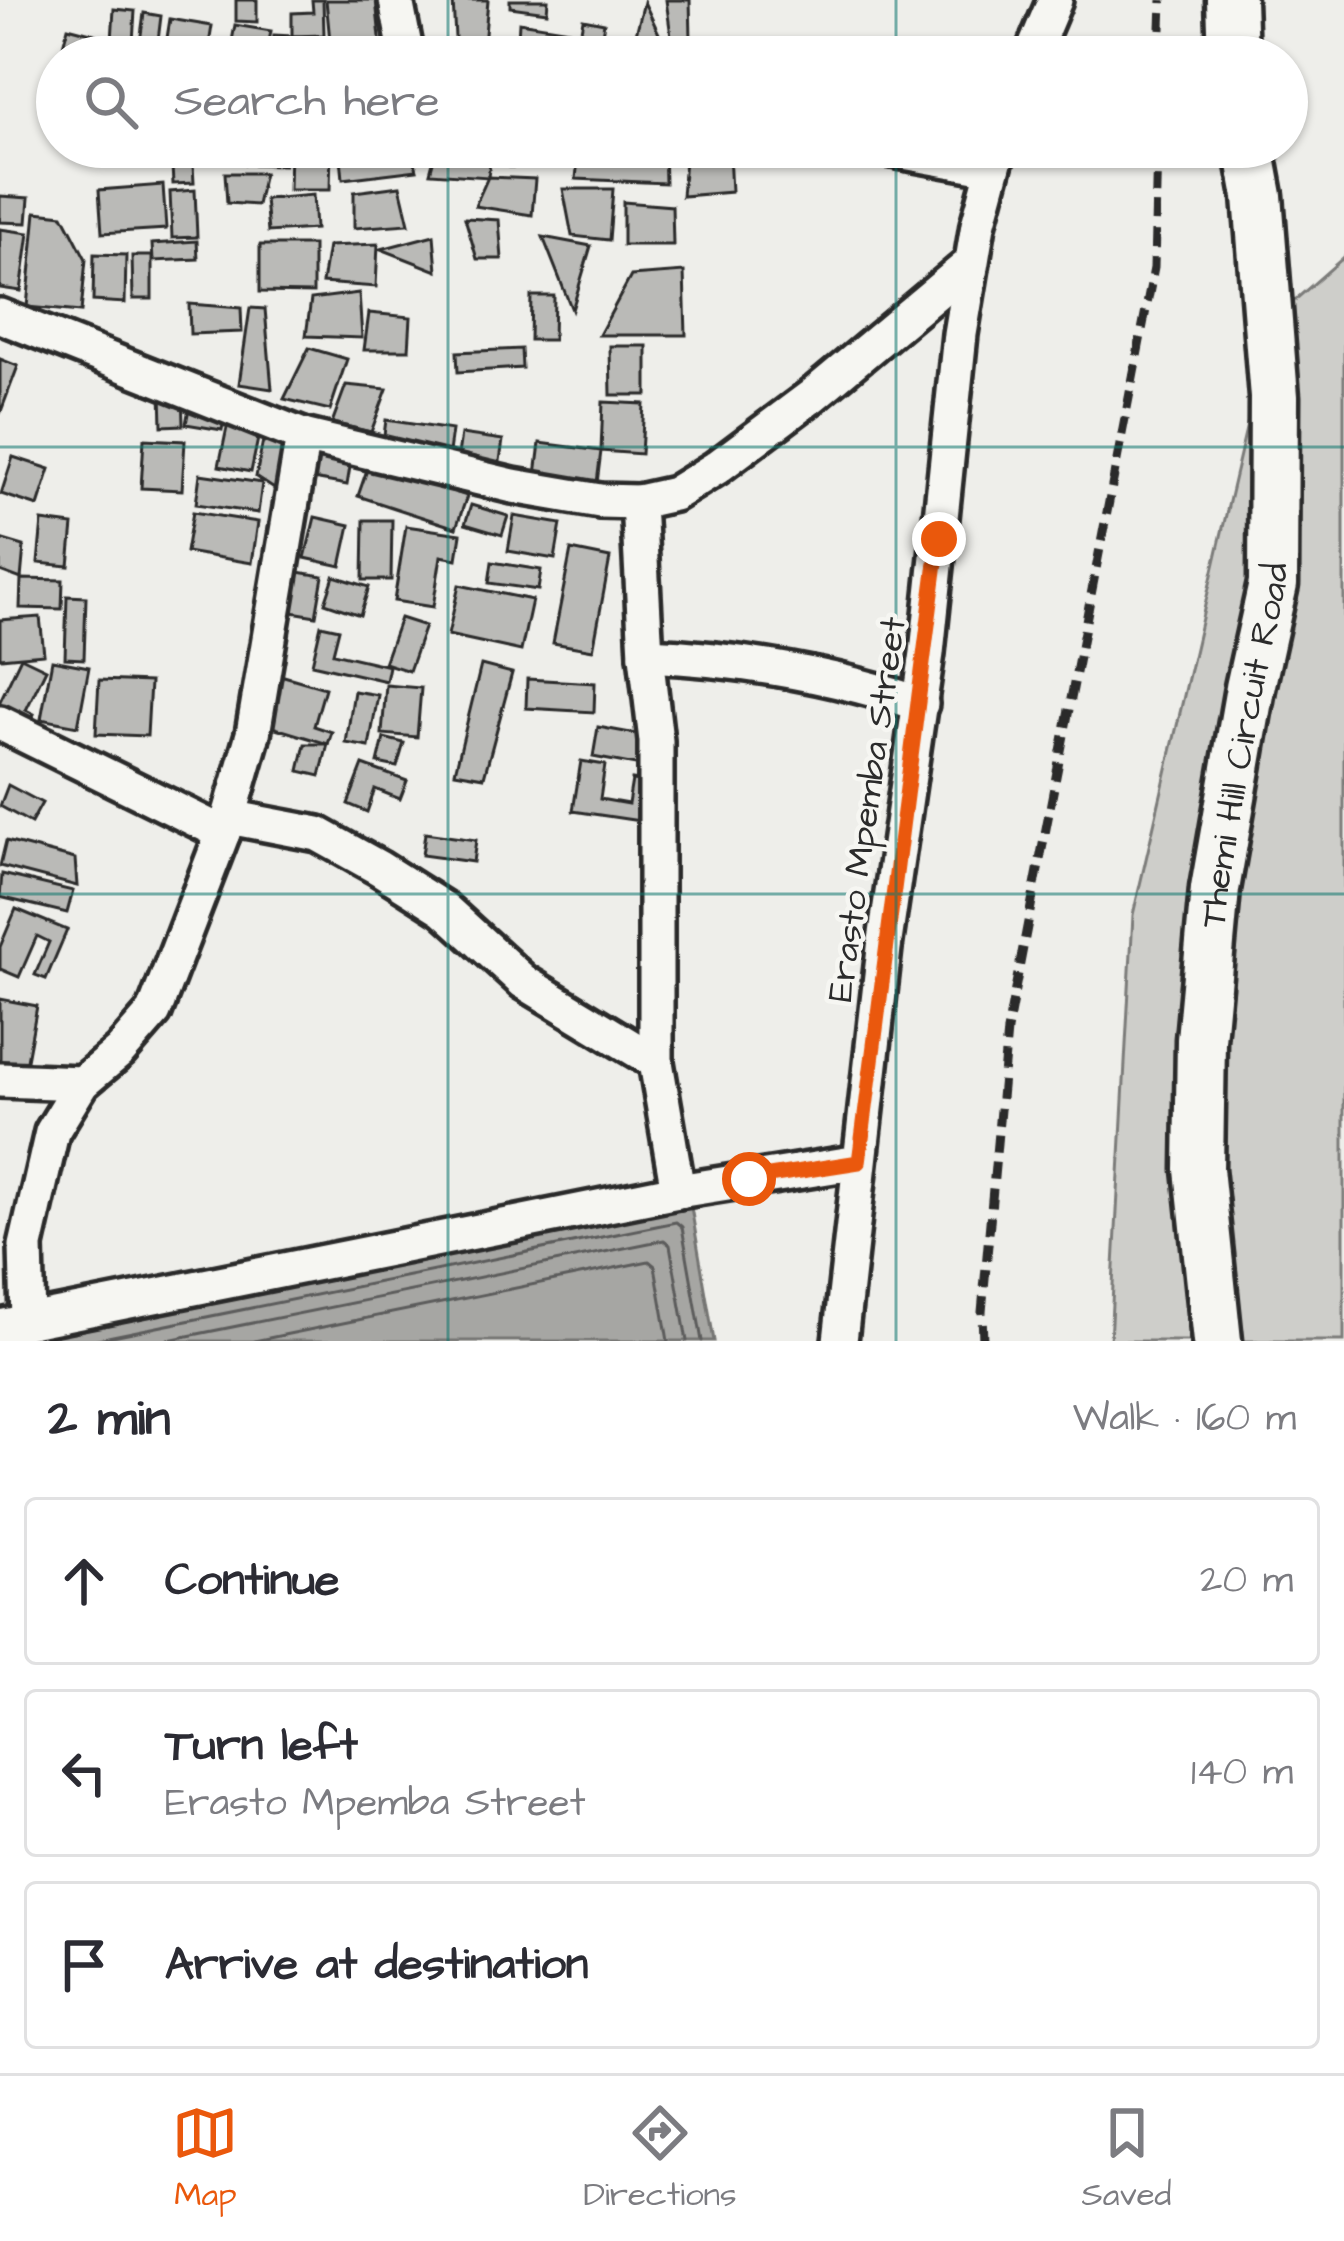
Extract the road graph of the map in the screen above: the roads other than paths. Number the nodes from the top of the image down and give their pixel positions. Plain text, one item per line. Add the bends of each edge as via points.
1 (396, 0) edge
2 (1055, 0) edge
3 (1231, 0) edge
4 (402, 36) edge
5 (1040, 36) edge
6 (1232, 36) edge
7 (994, 168) edge
8 (1253, 168) edge
9 (970, 264) junction
10 (0, 316) edge
11 (303, 436) junction
12 (638, 502) junction
13 (646, 656) junction
14 (921, 704) junction
15 (0, 723) edge
16 (226, 825) junction
17 (656, 1062) junction
18 (0, 1080) edge
19 (82, 1083) junction
20 (859, 1162) junction
21 (678, 1191) junction
22 (14, 1324) edge
23 (840, 1341) edge
24 (1217, 1341) edge

1 - 4 street
2 - 5 street
3 - 6 street
7 - 9 street, Erasto Mpemba Street
8 - 24 street, Themi Hill Circuit Road via 1274,397 1273,584 1215,890 1201,1040 1199,1169
9 - 12 street via 716,467 674,494
9 - 14 street, Erasto Mpemba Street
10 - 11 street
11 - 12 street via 496,483
11 - 16 street via 253,734
12 - 13 street
13 - 14 street via 823,674
13 - 17 street via 656,741
14 - 20 street, Erasto Mpemba Street
15 - 16 street
16 - 17 street via 318,834 444,909 524,982
16 - 19 street via 154,1012
17 - 21 street
18 - 19 street
19 - 22 street via 52,1132
20 - 21 street
20 - 23 street, Erasto Mpemba Street
21 - 22 street

